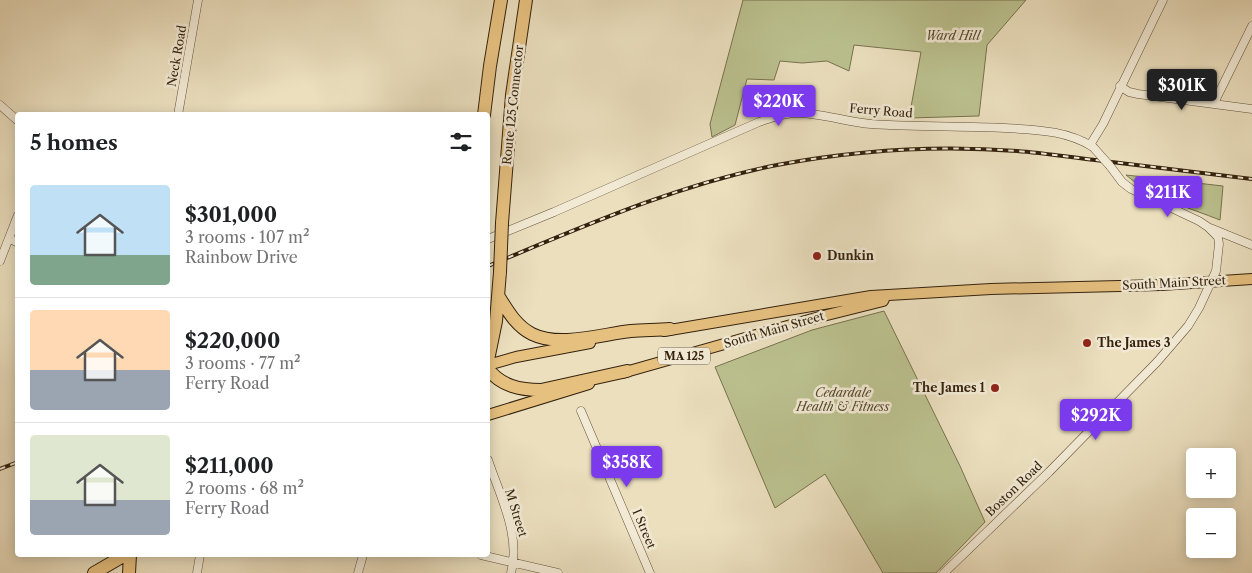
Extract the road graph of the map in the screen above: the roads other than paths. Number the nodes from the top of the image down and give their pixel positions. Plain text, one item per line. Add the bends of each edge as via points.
1 (198, 0) edge
2 (501, 0) edge
3 (526, 0) edge
4 (1163, 0) edge
5 (1252, 26) edge
6 (1120, 86) junction
7 (1214, 104) junction
8 (0, 105) edge
9 (1252, 108) edge
10 (179, 112) edge
11 (484, 112) edge
12 (15, 118) edge
13 (1091, 146) junction
14 (15, 223) edge
15 (1208, 227) junction
16 (9, 238) junction
17 (490, 238) edge
18 (15, 241) edge
19 (1252, 244) edge
20 (0, 261) edge
21 (1252, 279) edge
22 (1212, 282) junction
23 (886, 296) junction
24 (499, 297) junction
25 (670, 330) junction
26 (490, 350) edge
27 (490, 366) edge
28 (490, 371) edge
29 (627, 371) junction
30 (581, 412) dead end
31 (490, 414) edge
32 (490, 466) edge
33 (116, 557) edge
34 (121, 557) edge
35 (130, 557) edge
36 (200, 557) edge
37 (362, 557) edge
38 (489, 557) edge
39 (514, 563) junction
40 (107, 565) junction
41 (94, 573) edge
42 (130, 573) edge
43 (197, 573) edge
44 (358, 573) edge
45 (511, 573) edge
46 (558, 573) edge
47 (650, 573) edge
48 (944, 573) edge

1 - 10 street, Neck Road
2 - 11 highway, Route 125 Connector
3 - 24 highway, Route 125 Connector, bridge via 512,95
4 - 6 street
5 - 7 street
6 - 7 street via 1138,94
6 - 13 street
7 - 9 street
8 - 12 street
13 - 15 street, Ferry Road, bridge via 1131,188
13 - 17 street, Ferry Road via 1076,137 1049,131 869,124 832,116 780,115
14 - 16 street
15 - 19 street, Ferry Road
15 - 22 street via 1218,237 1219,244
16 - 18 street
16 - 20 street
21 - 22 main road, South Main Street / MA 125
22 - 23 main road, South Main Street / MA 125
22 - 48 street, Boston Road via 1188,326 1167,352
23 - 25 main road, South Main Street / MA 125 via 856,298
23 - 29 main road, South Main Street / MA 125 via 883,301
24 - 25 highway via 519,325 544,338 573,339 631,331
24 - 26 highway, Route 125 Connector
25 - 27 main road, South Main Street / MA 125 via 548,350
28 - 29 highway via 507,385 532,390
29 - 31 main road, South Main Street / MA 125
30 - 47 street, I Street
32 - 39 street, M Street via 510,523
33 - 40 highway
34 - 40 highway
35 - 42 highway
36 - 43 street
37 - 44 street
38 - 39 street
39 - 45 street, M Street
39 - 46 street
40 - 41 highway

